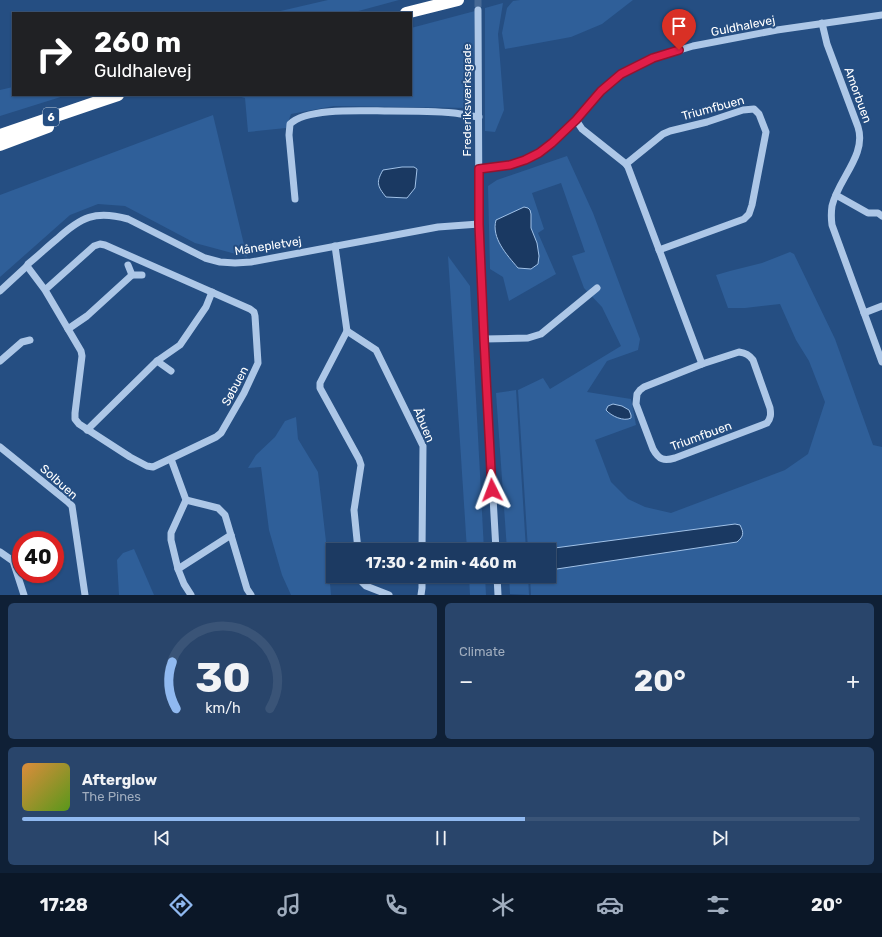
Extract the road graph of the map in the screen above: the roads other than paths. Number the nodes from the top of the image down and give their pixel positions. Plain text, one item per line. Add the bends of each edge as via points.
1 (458, 0) edge
2 (478, 10) tunnel mouth
3 (410, 12) edge
4 (882, 14) edge
5 (822, 23) junction
6 (115, 96) edge
7 (94, 103) junction
8 (479, 117) junction
9 (576, 120) junction
10 (3, 133) edge
11 (0, 145) edge
12 (626, 164) junction
13 (479, 169) junction
14 (836, 195) junction
15 (295, 199) dead end
16 (882, 216) edge
17 (479, 224) junction
18 (335, 246) junction
19 (659, 250) junction
20 (128, 265) dead end
21 (27, 266) junction
22 (132, 275) junction
23 (142, 275) dead end
24 (597, 288) dead end
25 (45, 290) junction
26 (0, 291) edge
27 (212, 292) junction
28 (882, 306) edge
29 (864, 313) junction
30 (68, 329) junction
31 (347, 331) junction
32 (484, 339) junction
33 (30, 340) dead end
34 (0, 361) edge
35 (158, 361) junction
36 (882, 362) edge
37 (702, 364) junction
38 (171, 371) dead end
39 (87, 430) junction
40 (0, 447) edge
41 (171, 459) junction
42 (186, 500) junction
43 (231, 535) junction
44 (357, 543) edge
45 (422, 543) edge
46 (496, 543) edge
47 (0, 552) edge
48 (178, 569) junction
49 (363, 583) edge
50 (422, 583) edge
51 (497, 583) edge
52 (24, 595) edge
53 (85, 595) edge
54 (191, 595) edge
55 (252, 595) edge
56 (389, 595) edge
57 (421, 595) edge
58 (498, 595) edge

1 - 3 highway
2 - 8 street, Frederiksværksgade
4 - 5 street, Guldhalevej
5 - 9 street, Guldhalevej via 692,46 653,58 621,74 601,91
5 - 14 street, Amorbuen via 827,44 861,138 858,151
6 - 7 highway, 6
7 - 10 highway, 6
7 - 11 highway via 64,121
8 - 13 street, Frederiksværksgade
8 - 15 street via 423,111 338,111 298,117 290,124 289,135
9 - 12 street via 582,129
9 - 13 street, Guldhalevej via 539,153 510,165
12 - 19 street
12 - 19 street, Triumfbuen via 670,131 743,110 754,109 760,114 766,132 749,214 744,219
13 - 17 street, Frederiksværksgade
14 - 16 street via 868,213 878,213
14 - 29 street, Amorbuen via 831,214 832,225
17 - 18 street, Månepletvej via 438,227
17 - 32 street, Frederiksværksgade
18 - 21 street, Månepletvej via 251,262 220,262 205,258 128,219 104,215 80,221 70,227
18 - 31 street
19 - 37 street
20 - 22 street
21 - 25 street, Søbuen
21 - 26 street, Månepletvej
22 - 23 street
22 - 30 street via 87,316
24 - 32 street via 541,334 528,338
25 - 27 street, Søbuen via 94,246 100,244
25 - 30 street, Søbuen
27 - 35 street via 206,307 180,345
27 - 41 street, Søbuen via 254,312 258,363 244,394 221,433
28 - 29 street
29 - 36 street, Amorbuen
30 - 39 street, Søbuen via 82,356 76,419
31 - 44 street via 320,383 320,388 361,465 354,510
31 - 45 street, Åbuen via 376,350 423,446
32 - 46 street, Frederiksværksgade
33 - 34 street via 22,342
35 - 38 street
35 - 39 street
37 - 37 street, Triumfbuen via 739,352 749,355 770,408 771,418 763,425 675,458 660,458 653,449 636,404 637,394 644,387
39 - 41 street, Søbuen via 147,466 153,467
40 - 53 street, Solbuen via 72,506
41 - 42 street
42 - 43 street via 222,511
42 - 48 street via 171,533
43 - 48 street
43 - 55 street via 247,588
47 - 52 street via 11,558 15,564
48 - 54 street
49 - 56 street
50 - 57 street
51 - 58 street

